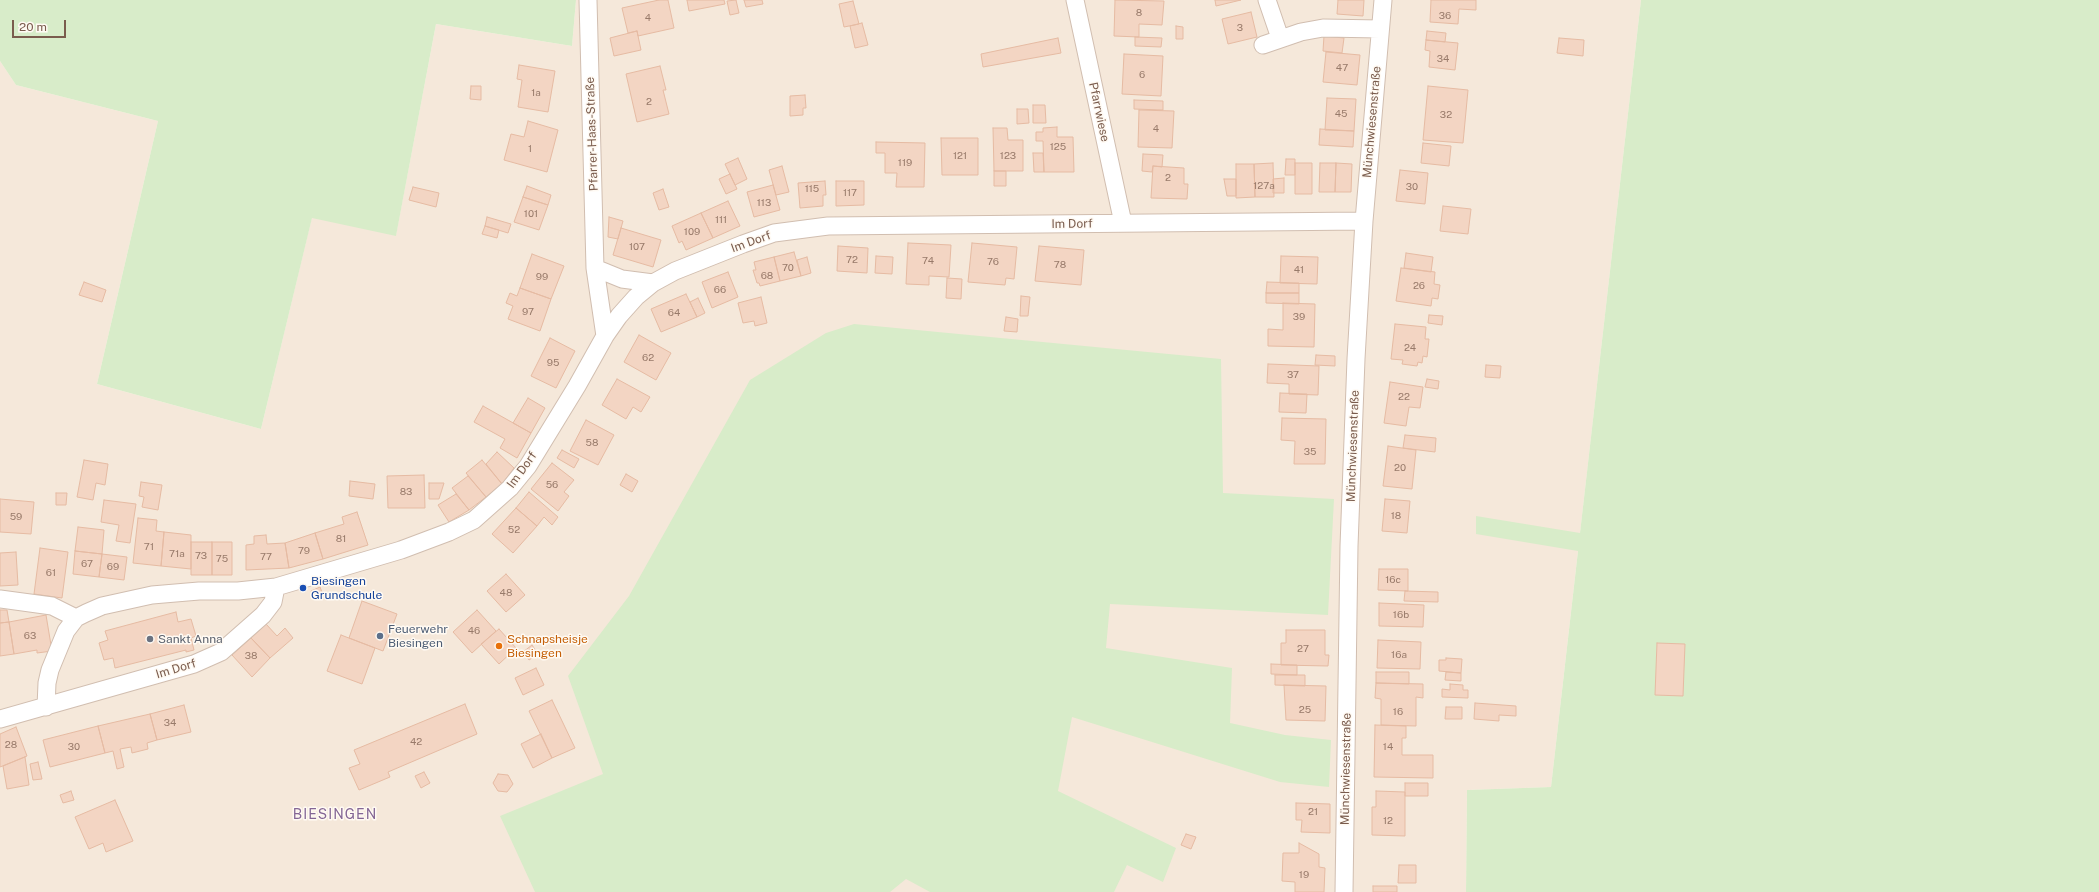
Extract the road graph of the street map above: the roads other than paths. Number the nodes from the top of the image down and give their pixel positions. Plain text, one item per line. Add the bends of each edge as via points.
1 (588, 0) edge
2 (1075, 0) edge
3 (1267, 0) edge
4 (1383, 0) edge
5 (1380, 29) junction
6 (1280, 38) junction
7 (1263, 45) dead end
8 (1364, 221) junction
9 (1123, 223) junction
10 (596, 268) junction
11 (653, 283) junction
12 (605, 336) junction
13 (276, 587) junction
14 (0, 599) edge
15 (76, 618) junction
16 (46, 707) junction
17 (0, 719) edge
18 (1344, 892) edge

1 - 10 street, Pfarrer-Haas-Straße
2 - 9 street, Pfarrwiese
3 - 6 street
4 - 5 street, Münchwiesenstraße
5 - 6 street via 1323,28
5 - 8 street, Münchwiesenstraße
6 - 7 street
8 - 9 street, Im Dorf
8 - 18 street, Münchwiesenstraße via 1349,538
9 - 11 street, Im Dorf via 800,228 774,233 743,244 675,271
10 - 11 street via 622,279
10 - 12 street, Pfarrer-Haas-Straße
11 - 12 street, Im Dorf via 619,316
12 - 13 street, Im Dorf via 528,466 510,488 474,520 401,550
13 - 15 street, Im Dorf via 152,595 102,606
13 - 16 street, Im Dorf via 273,602 263,615 221,652 194,664
14 - 15 street via 52,606
15 - 16 street via 66,631 50,670
16 - 17 street, Im Dorf

